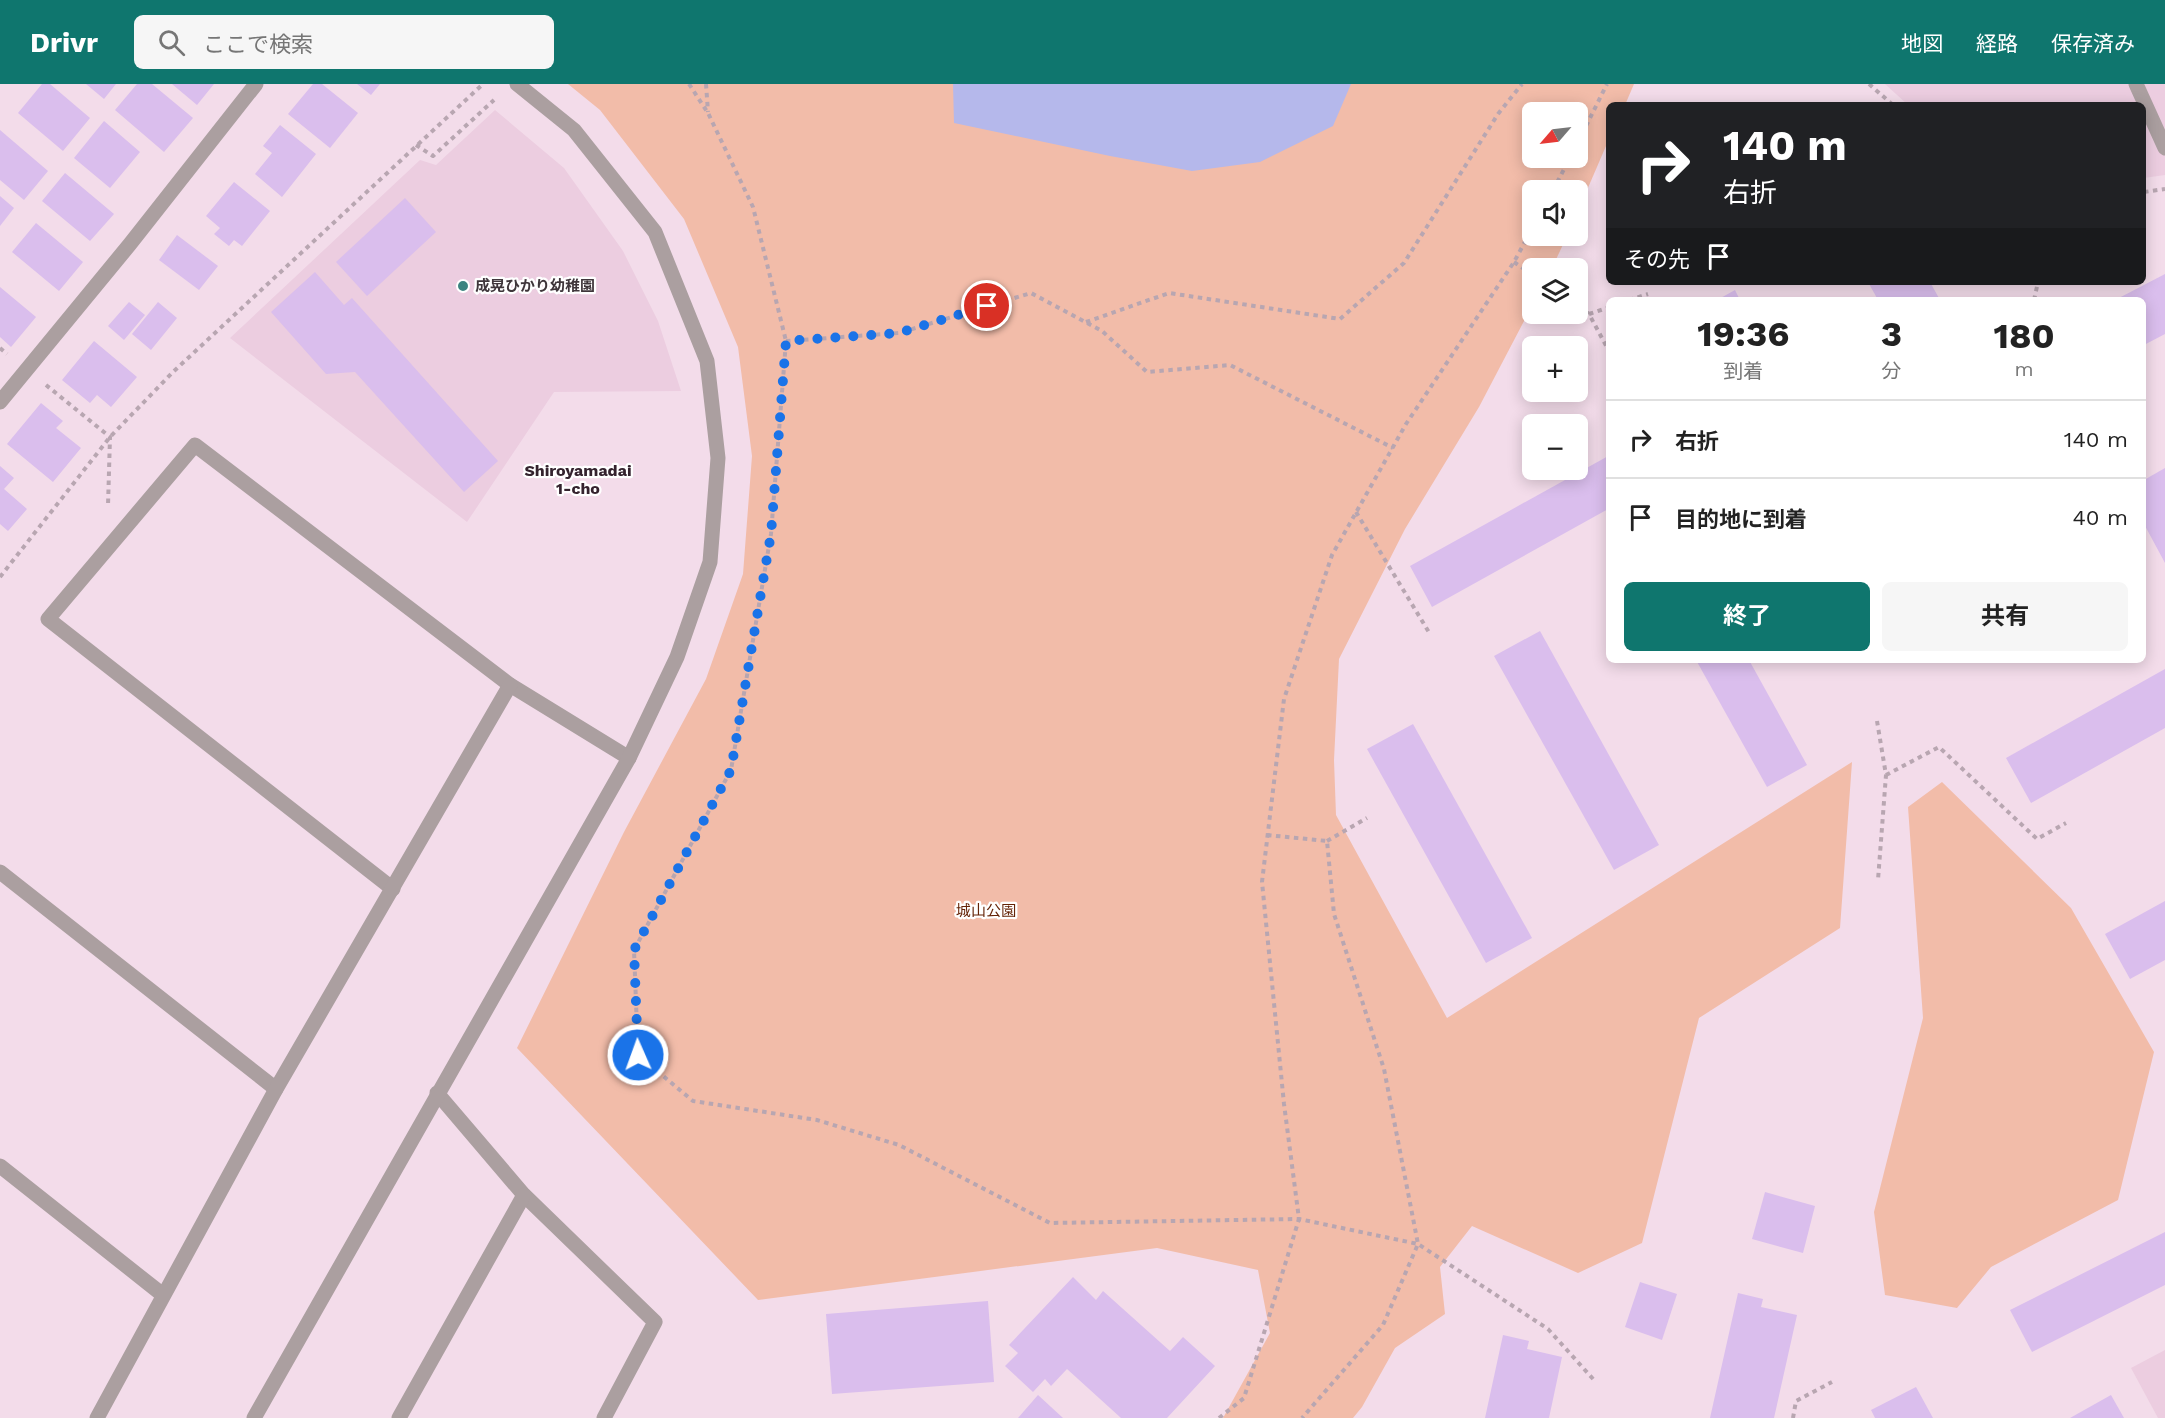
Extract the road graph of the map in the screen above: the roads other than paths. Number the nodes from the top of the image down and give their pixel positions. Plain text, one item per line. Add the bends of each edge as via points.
1 (256, 84) edge
2 (517, 84) edge
3 (2136, 84) edge
4 (2144, 102) edge
5 (2146, 106) edge
6 (2165, 148) edge
7 (0, 402) edge
8 (510, 685) junction
9 (629, 758) junction
10 (0, 872) edge
11 (393, 889) junction
12 (276, 1089) junction
13 (437, 1093) junction
14 (0, 1166) edge
15 (524, 1195) junction
16 (162, 1295) junction
17 (97, 1418) edge
18 (254, 1418) edge
19 (399, 1418) edge
20 (604, 1418) edge

1 - 7 street
2 - 9 street via 574,130 655,232 707,361 718,458 710,562 677,657
3 - 4 street
5 - 6 street
8 - 9 street
8 - 11 street
8 - 11 street via 195,445 48,619
9 - 13 street
10 - 12 street
11 - 12 street
12 - 16 street
13 - 15 street
13 - 18 street
14 - 16 street
15 - 19 street
15 - 20 street via 655,1322
16 - 17 street

